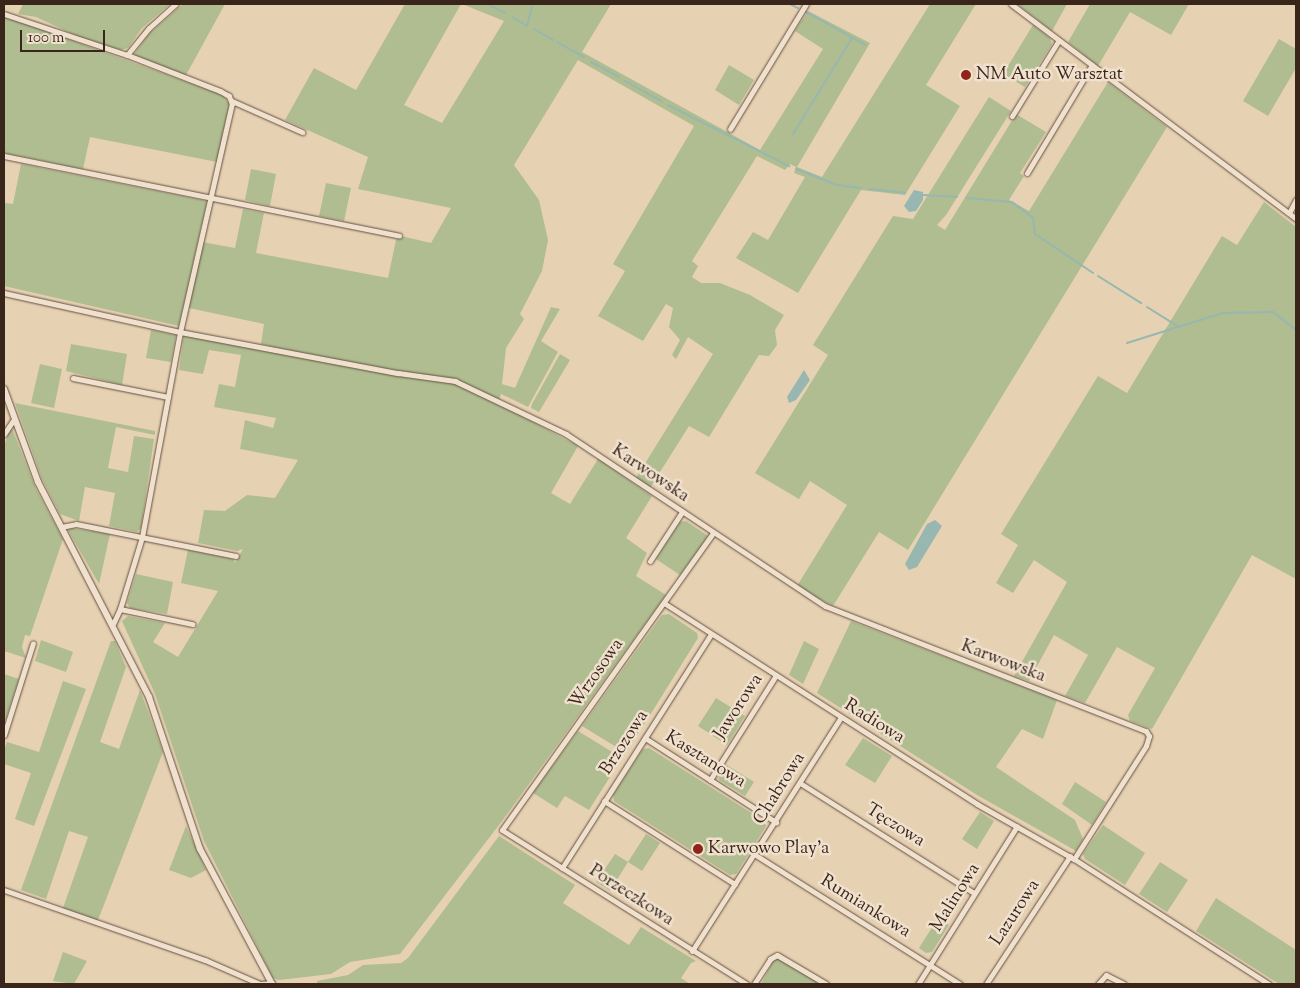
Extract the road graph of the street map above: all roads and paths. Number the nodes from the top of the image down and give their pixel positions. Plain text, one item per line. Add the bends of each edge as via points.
1 (176, 4) edge
2 (806, 4) edge
3 (1011, 4) edge
4 (4, 14) edge
5 (1059, 40) junction
6 (127, 55) junction
7 (1092, 65) junction
8 (232, 101) junction
9 (1012, 116) dead end
10 (730, 129) dead end
11 (302, 132) dead end
12 (4, 156) edge
13 (1027, 173) dead end
14 (213, 200) junction
15 (1296, 200) edge
16 (1289, 214) junction
17 (1296, 219) edge
18 (399, 236) dead end
19 (4, 292) edge
20 (180, 332) junction
21 (73, 378) dead end
22 (4, 389) edge
23 (168, 397) junction
24 (14, 419) junction
25 (4, 434) edge
26 (682, 512) junction
27 (61, 527) junction
28 (713, 533) junction
29 (142, 537) junction
30 (236, 556) dead end
31 (650, 561) dead end
32 (664, 603) junction
33 (120, 610) junction
34 (113, 624) junction
35 (192, 624) dead end
36 (711, 634) junction
37 (33, 643) dead end
38 (776, 675) junction
39 (841, 717) junction
40 (4, 735) edge
41 (645, 738) junction
42 (710, 780) junction
43 (800, 783) junction
44 (604, 801) junction
45 (776, 822) junction
46 (1017, 826) junction
47 (502, 830) joint
48 (754, 854) junction
49 (1072, 858) junction
50 (562, 868) junction
51 (735, 884) junction
52 (4, 890) edge
53 (974, 893) junction
54 (692, 951) junction
55 (930, 965) junction
56 (272, 984) edge
57 (746, 984) edge
58 (754, 984) edge
59 (826, 984) edge
60 (918, 984) edge
61 (960, 984) edge
62 (986, 984) edge
63 (1098, 984) edge
64 (1124, 984) edge
65 (1268, 984) edge

1 - 6 street via 148,28
2 - 10 street
3 - 5 street
4 - 6 street
5 - 7 street
5 - 9 street
6 - 8 street via 220,91
7 - 13 street
7 - 16 street
8 - 11 street
8 - 14 street
12 - 14 street
14 - 18 street
14 - 20 street
15 - 16 street
16 - 17 street
19 - 20 street, Karwowska
20 - 23 street
20 - 26 street, Karwowska via 398,374 455,381 528,413 566,434
21 - 23 street
22 - 24 street
23 - 29 street
24 - 25 street
24 - 27 street via 38,482
26 - 28 street, Karwowska
26 - 31 street
27 - 29 street via 76,524
27 - 34 street
28 - 32 street, Wrzosowa
28 - 49 street, Karwowska via 798,590 841,613 1146,731 1149,736 1146,746
29 - 30 street
29 - 33 street
32 - 36 street, Radiowa
32 - 47 street, Wrzosowa
33 - 34 street
33 - 35 street
34 - 56 street via 149,697 196,841
36 - 38 street, Radiowa
36 - 41 street, Brzozowa
37 - 40 street
38 - 39 street, Radiowa
38 - 42 street, Jaworowa
39 - 43 street, Chabrowa
39 - 46 street, Radiowa
41 - 42 street, Kasztanowa
41 - 44 street, Brzozowa
42 - 45 street, Kasztanowa
43 - 45 street, Chabrowa
43 - 53 street, Tęczowa
44 - 50 street, Brzozowa
44 - 51 street
45 - 48 street, Chabrowa
46 - 49 street, Radiowa
46 - 53 street, Malinowa
47 - 50 street, Porzeczkowa
48 - 51 street, Chabrowa
48 - 55 street, Rumiankowa
49 - 62 street, Lazurowa
49 - 65 street
50 - 54 street, Porzeczkowa
51 - 54 street, Chabrowa
52 - 56 street via 205,960 260,984
53 - 55 street, Malinowa
54 - 57 street, Porzeczkowa
55 - 60 street, Malinowa
55 - 61 street, Rumiankowa
58 - 59 street via 770,959 777,954
63 - 64 street via 1106,975

